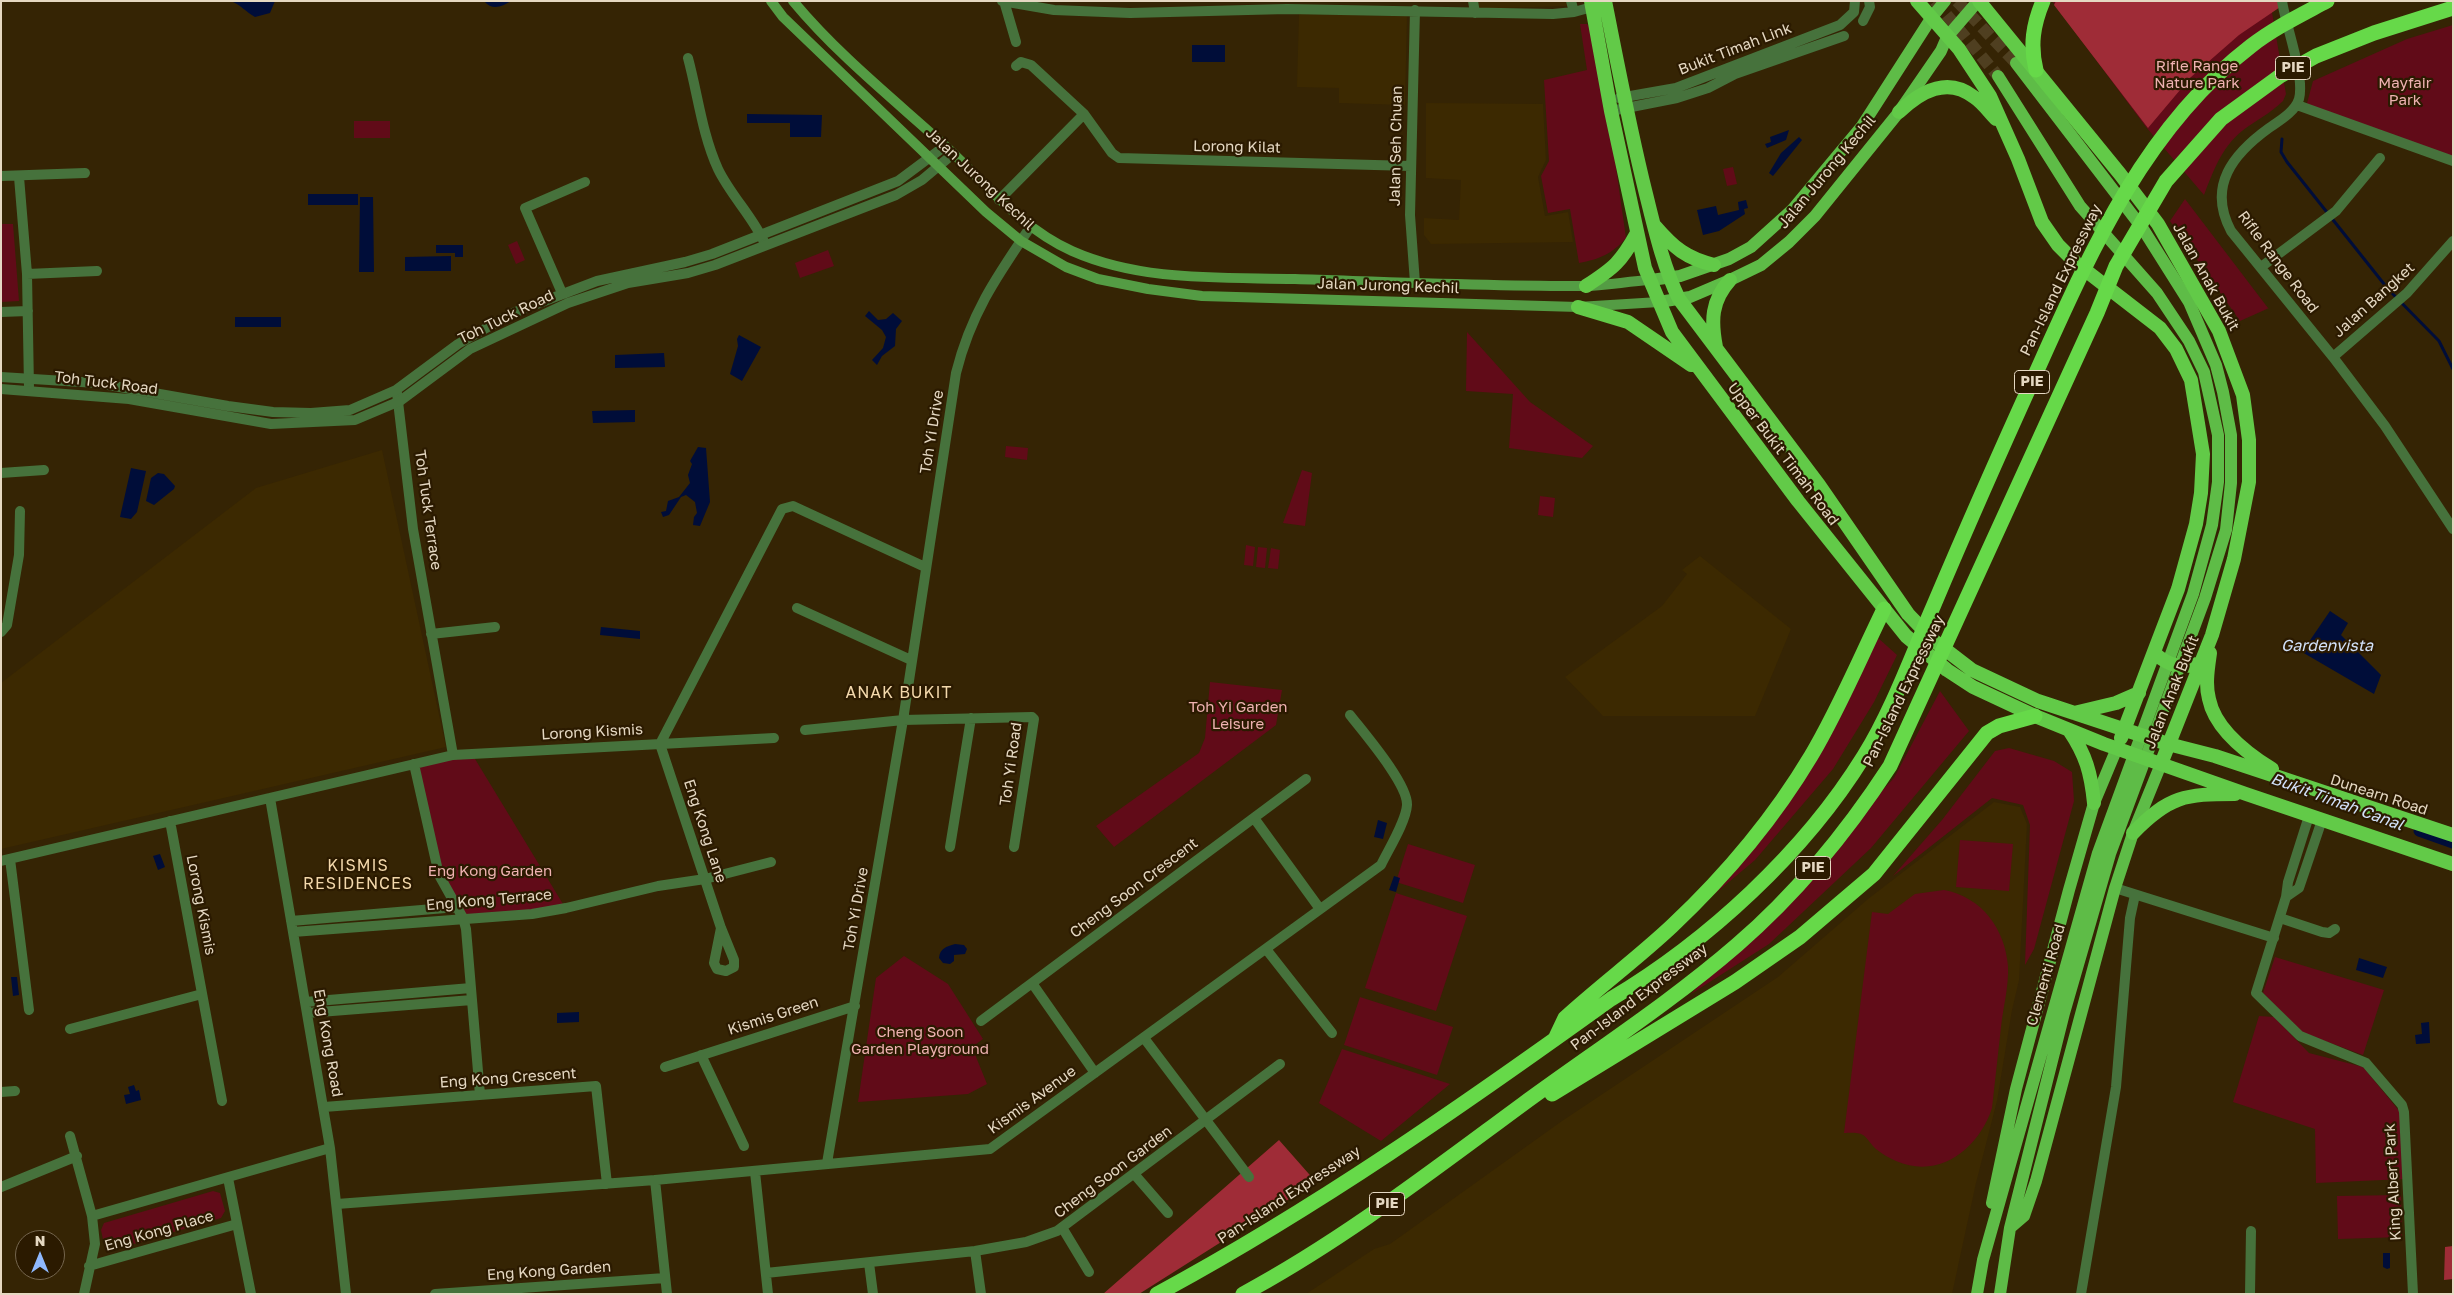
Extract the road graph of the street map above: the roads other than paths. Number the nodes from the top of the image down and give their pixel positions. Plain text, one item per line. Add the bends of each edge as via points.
1 (771, 1) edge
2 (793, 1) edge
3 (1003, 1) edge
4 (1473, 1) edge
5 (1571, 1) edge
6 (1605, 1) edge
7 (1855, 1) edge
8 (1869, 1) edge
9 (1917, 1) edge
10 (1945, 1) edge
11 (1979, 1) edge
12 (2043, 1) edge
13 (2282, 1) edge
14 (2327, 1) edge
15 (1592, 4) edge
16 (1286, 5) edge
17 (1383, 5) edge
18 (2453, 8) edge
19 (1415, 10) junction
20 (1574, 12) junction
21 (1475, 13) junction
22 (1932, 17) junction
23 (1863, 21) dead end
24 (1844, 36) dead end
25 (1947, 37) junction
26 (1016, 42) dead end
27 (688, 58) dead end
28 (2016, 63) tunnel mouth
29 (1016, 66) dead end
30 (2036, 70) junction
31 (1998, 76) tunnel mouth
32 (1625, 103) junction
33 (2297, 105) junction
34 (1610, 106) junction
35 (1898, 112) junction
36 (1084, 114) junction
37 (2005, 129) junction
38 (945, 146) junction
39 (954, 154) junction
40 (931, 157) junction
41 (2380, 158) dead end
42 (2453, 161) edge
43 (940, 165) junction
44 (1411, 166) junction
45 (85, 173) dead end
46 (1, 176) edge
47 (19, 177) junction
48 (585, 182) dead end
49 (999, 200) junction
50 (1652, 223) junction
51 (1031, 226) junction
52 (1637, 233) junction
53 (761, 234) junction
54 (1021, 241) junction
55 (2453, 241) edge
56 (765, 244) junction
57 (1714, 266) junction
58 (2261, 267) junction
59 (97, 271) dead end
60 (27, 274) junction
61 (1669, 278) junction
62 (1650, 280) junction
63 (1730, 280) junction
64 (1415, 283) junction
65 (1586, 286) junction
66 (562, 293) junction
67 (1679, 299) junction
68 (1658, 302) junction
69 (1578, 307) junction
70 (28, 311) junction
71 (1, 312) edge
72 (1716, 348) junction
73 (2333, 357) junction
74 (1700, 371) junction
75 (1, 377) edge
76 (30, 377) junction
77 (1, 389) edge
78 (29, 390) junction
79 (396, 390) junction
80 (400, 401) junction
81 (196, 406) junction
82 (44, 470) dead end
83 (1, 473) edge
84 (20, 511) dead end
85 (2453, 529) edge
86 (925, 567) junction
87 (797, 608) dead end
88 (1884, 609) junction
89 (495, 627) dead end
90 (1, 632) edge
91 (432, 634) junction
92 (2212, 635) junction
93 (2154, 653) junction
94 (911, 660) junction
95 (2201, 664) junction
96 (2139, 693) junction
97 (2074, 714) junction
98 (1350, 715) dead end
99 (2035, 716) junction
100 (971, 718) junction
101 (903, 720) junction
102 (805, 730) dead end
103 (2069, 730) junction
104 (2125, 730) junction
105 (2150, 730) junction
106 (774, 738) dead end
107 (660, 744) junction
108 (2168, 744) junction
109 (2117, 748) junction
110 (453, 755) junction
111 (414, 764) junction
112 (2161, 764) junction
113 (1306, 779) dead end
114 (2297, 784) junction
115 (2246, 794) junction
116 (270, 798) junction
117 (2094, 803) junction
118 (1254, 818) junction
119 (2316, 818) junction
120 (170, 822) junction
121 (2133, 833) junction
122 (2453, 835) edge
123 (950, 847) dead end
124 (1014, 847) dead end
125 (2127, 852) junction
126 (2081, 854) junction
127 (2296, 858) junction
128 (6, 860) edge
129 (771, 862) dead end
130 (2308, 862) junction
131 (2453, 864) edge
132 (705, 879) junction
133 (2115, 888) junction
134 (2135, 895) junction
135 (2286, 897) junction
136 (457, 907) junction
137 (1320, 909) junction
138 (463, 918) junction
139 (2280, 918) junction
140 (291, 921) junction
141 (721, 928) dead end
142 (2335, 930) dead end
143 (293, 932) junction
144 (2274, 938) junction
145 (1266, 949) junction
146 (1032, 982) junction
147 (471, 988) junction
148 (202, 994) junction
149 (472, 1000) junction
150 (306, 1002) junction
151 (854, 1006) junction
152 (29, 1010) dead end
153 (307, 1013) junction
154 (2058, 1013) junction
155 (981, 1021) dead end
156 (70, 1029) dead end
157 (1332, 1033) dead end
158 (1144, 1038) junction
159 (1555, 1039) junction
160 (701, 1055) junction
161 (1280, 1064) dead end
162 (665, 1067) dead end
163 (1095, 1073) junction
164 (15, 1090) dead end
165 (1, 1092) edge
166 (480, 1095) junction
167 (222, 1100) dead end
168 (1524, 1103) junction
169 (324, 1107) junction
170 (1206, 1121) junction
171 (70, 1136) dead end
172 (744, 1146) dead end
173 (330, 1148) junction
174 (77, 1156) junction
175 (827, 1163) junction
176 (755, 1172) junction
177 (1135, 1174) junction
178 (1249, 1177) dead end
179 (228, 1178) junction
180 (656, 1180) junction
181 (607, 1184) junction
182 (1, 1187) edge
183 (337, 1204) junction
184 (1168, 1213) dead end
185 (92, 1216) junction
186 (237, 1224) junction
187 (2010, 1228) junction
188 (1063, 1229) junction
189 (2252, 1231) dead end
190 (1992, 1235) junction
191 (975, 1251) junction
192 (869, 1263) junction
193 (89, 1266) junction
194 (1089, 1272) dead end
195 (766, 1273) junction
196 (665, 1278) junction
197 (84, 1294) edge
198 (251, 1294) edge
199 (346, 1294) edge
200 (435, 1294) edge
201 (667, 1294) edge
202 (768, 1294) edge
203 (873, 1294) edge
204 (982, 1294) edge
205 (1157, 1294) edge
206 (1243, 1294) edge
207 (1977, 1294) edge
208 (2000, 1294) edge
209 (2081, 1294) edge
210 (2250, 1294) edge
211 (2413, 1294) edge

1 - 40 main road, Jalan Jurong Kechil via 783,17
2 - 38 main road, Jalan Jurong Kechil via 828,40
3 - 16 street via 1054,10 1130,14
3 - 26 street
4 - 21 street
5 - 20 street
6 - 32 highway, Upper Bukit Timah Road
7 - 32 street, Bukit Timah Link via 1854,12 1840,25 1676,88
8 - 23 street via 1870,7
9 - 22 highway, Jalan Anak Bukit
10 - 22 main road, Jalan Jurong Kechil
11 - 25 main road, Jalan Jurong Kechil
11 - 30 highway, Jalan Anak Bukit
12 - 30 highway via 2036,19 2032,52
13 - 33 street via 2300,81
14 - 159 highway, Pan-Island Expressway / PIE via 2254,44 2220,73 2166,132 2123,194 2079,277 1865,755 1820,819 1711,928 1641,981
15 - 20 street
15 - 34 highway, Upper Bukit Timah Road
16 - 17 street
17 - 19 street
18 - 168 highway, Pan-Island Expressway / PIE via 2374,33 2316,56 2280,76 2221,119 2166,181 2116,266 1921,701 1890,766 1867,801 1792,893 1736,946
19 - 21 street
19 - 44 street, Jalan Seh Chuan
20 - 21 street
22 - 25 highway, Jalan Anak Bukit
22 - 57 main road, Jalan Jurong Kechil via 1862,126 1792,210 1751,247
24 - 32 street, Bukit Timah Link via 1677,98
25 - 35 main road, Jalan Jurong Kechil
25 - 37 highway, Jalan Anak Bukit via 1977,76
27 - 53 street via 703,127 719,170 740,208
28 - 105 main road, Jalan Anak Bukit via 2144,229 2188,302 2216,365 2231,436 2231,484 2226,530 2205,598
29 - 36 street, Lorong Kilat via 1021,62 1030,65
30 - 92 highway, Jalan Anak Bukit via 2158,224 2219,331 2243,395 2249,440 2249,482 2234,559
31 - 105 main road, Jalan Anak Bukit via 2080,206 2157,293 2189,341 2204,372 2218,435 2218,482 2212,525
32 - 34 street, Bukit Timah Link
32 - 50 highway, Upper Bukit Timah Road
33 - 42 street
33 - 58 street, Rifle Range Road via 2244,148 2235,158 2224,181 2221,207 2225,220
34 - 52 highway, Upper Bukit Timah Road
35 - 37 highway via 1927,90 1958,88 1975,97
35 - 63 main road, Jalan Jurong Kechil via 1815,216 1761,265
36 - 44 street, Lorong Kilat via 1119,158
36 - 49 street
37 - 93 highway, Jalan Anak Bukit via 2042,222 2058,245 2088,273 2160,328 2176,349 2191,380 2202,436 2201,493 2178,589
38 - 39 main road, Jalan Jurong Kechil
38 - 40 street, Toh Tuck Road
39 - 43 street, Toh Tuck Road
39 - 49 main road, Jalan Jurong Kechil
40 - 43 main road, Jalan Jurong Kechil
40 - 53 street, Toh Tuck Road via 898,181
41 - 58 street via 2336,211
43 - 54 main road, Jalan Jurong Kechil via 986,212
43 - 56 street, Toh Tuck Road via 896,195
44 - 64 street, Jalan Seh Chuan via 1410,215
45 - 47 street
46 - 47 street
47 - 60 street
48 - 66 street, Toh Tuck Road via 525,208
49 - 51 main road, Jalan Jurong Kechil
50 - 57 highway via 1681,253
50 - 61 highway, Upper Bukit Timah Road
51 - 54 street, Toh Yi Drive
51 - 64 main road, Jalan Jurong Kechil via 1069,250 1093,260 1153,274
52 - 62 highway, Upper Bukit Timah Road
52 - 65 highway via 1621,261
53 - 56 street
53 - 66 street, Toh Tuck Road via 685,262 625,273
54 - 69 main road, Jalan Jurong Kechil via 1066,267 1098,279 1148,290 1202,296
54 - 86 street, Toh Yi Drive via 985,296 962,347
55 - 73 street, Jalan Bangket via 2408,293
56 - 80 street, Toh Tuck Road via 715,265 628,283 568,304 470,349
57 - 61 main road, Jalan Jurong Kechil
58 - 73 street, Rifle Range Road
59 - 60 street
60 - 70 street
61 - 62 main road, Jalan Jurong Kechil
61 - 67 highway, Upper Bukit Timah Road
62 - 65 main road, Jalan Jurong Kechil
62 - 68 highway, Upper Bukit Timah Road
63 - 67 main road, Jalan Jurong Kechil
63 - 72 highway via 1714,306
64 - 65 main road, Jalan Jurong Kechil
66 - 79 street, Toh Tuck Road via 513,313 466,338
67 - 68 main road, Jalan Jurong Kechil
67 - 72 highway, Upper Bukit Timah Road
68 - 69 main road, Jalan Jurong Kechil
68 - 74 highway, Upper Bukit Timah Road via 1672,332
69 - 74 highway via 1628,322
70 - 71 street
70 - 76 street
72 - 97 highway, Upper Bukit Timah Road via 1819,485 1908,614 1933,640 1979,673
73 - 85 street, Rifle Range Road via 2385,426
74 - 88 highway, Upper Bukit Timah Road
75 - 76 street, Toh Tuck Road
76 - 78 street
76 - 81 street, Toh Tuck Road via 110,385
77 - 78 street, Toh Tuck Road
78 - 81 street, Toh Tuck Road
79 - 80 street, Toh Tuck Terrace
79 - 81 street, Toh Tuck Road via 350,410 311,413
80 - 81 street, Toh Tuck Road via 355,420 271,424
80 - 91 street, Toh Tuck Terrace via 413,529
82 - 83 street
84 - 90 street via 19,556 7,625
86 - 94 street, Toh Yi Drive
86 - 107 street, Lorong Kismis via 793,506 782,509
87 - 94 street
88 - 99 highway, Upper Bukit Timah Road via 1906,636 1947,670 1972,687
88 - 159 highway via 1815,748 1773,810 1729,867 1672,926 1565,1018
89 - 91 street
91 - 110 street, Toh Tuck Terrace
92 - 95 highway, Jalan Anak Bukit
92 - 114 highway via 2207,685 2213,712 2255,759
93 - 95 highway via 2177,666
93 - 96 highway, Jalan Anak Bukit
94 - 101 street, Toh Yi Drive
95 - 108 highway, Jalan Anak Bukit
96 - 97 highway
96 - 104 highway, Jalan Anak Bukit
97 - 104 highway, Upper Bukit Timah Road
98 - 137 street, Kismis Avenue via 1400,783 1407,806 1381,865
99 - 103 highway, Upper Bukit Timah Road
99 - 168 highway via 1999,726 1987,733 1874,874 1800,937 1735,982 1551,1095
100 - 101 street, Toh Yi Road
100 - 123 street
100 - 124 street, Toh Yi Road via 1034,719
101 - 102 street, Toh Yi Road
101 - 151 street, Toh Yi Drive
103 - 109 highway, Upper Bukit Timah Road
103 - 117 highway via 2082,748 2088,765
104 - 108 highway, Dunearn Road
104 - 109 highway, Jalan Anak Bukit
105 - 154 main road, Clementi Road
106 - 107 street
107 - 110 street, Lorong Kismis
107 - 132 street, Eng Kong Lane
108 - 112 highway, Jalan Anak Bukit
108 - 114 highway, Dunearn Road
109 - 112 highway, Upper Bukit Timah Road
109 - 117 main road, Clementi Road
110 - 111 street, Lorong Kismis
111 - 116 street, Lorong Kismis
111 - 136 street via 439,875
112 - 115 highway, Upper Bukit Timah Road
112 - 121 main road
113 - 118 street, Cheng Soon Crescent
114 - 122 highway, Dunearn Road
115 - 119 highway, Upper Bukit Timah Road
115 - 121 highway via 2185,796 2154,812
116 - 120 street, Lorong Kismis
116 - 140 street, Eng Kong Road
117 - 126 main road, Clementi Road
118 - 137 street
118 - 146 street, Cheng Soon Crescent
119 - 127 street, King Albert Park
119 - 130 street, King Albert Park
119 - 131 highway, Upper Bukit Timah Road
120 - 128 street, Lorong Kismis
120 - 148 street, Lorong Kismis
121 - 125 main road
125 - 126 main road via 2111,840 2100,837 2091,840
125 - 133 main road
126 - 190 main road, Clementi Road via 2016,1088 1989,1220
127 - 130 street
127 - 135 street, King Albert Park
128 - 152 street, Lorong Kismis
129 - 132 street, Eng Kong Terrace
130 - 135 street, King Albert Park via 2299,888
132 - 138 street, Eng Kong Terrace via 658,886 538,913
132 - 141 street, Eng Kong Lane
133 - 134 street
133 - 187 main road via 2036,1181 2024,1216
134 - 144 street
134 - 209 street via 2130,918 2116,1087
135 - 139 street, King Albert Park
136 - 138 street
136 - 140 street, Eng Kong Terrace
137 - 145 street, Kismis Avenue
138 - 143 street, Eng Kong Terrace
138 - 147 street
139 - 142 street via 2322,932
139 - 144 street, King Albert Park
140 - 143 street, Eng Kong Road
143 - 150 street, Eng Kong Road
144 - 211 street, King Albert Park via 2256,993 2300,1036 2366,1063 2402,1105 2409,1178
145 - 157 street
145 - 158 street, Kismis Avenue
146 - 155 street, Cheng Soon Crescent
146 - 163 street
147 - 149 street
147 - 150 street
148 - 156 street
148 - 167 street, Lorong Kismis
149 - 153 street
149 - 166 street
150 - 153 street, Eng Kong Road
151 - 160 street, Kismis Green
151 - 175 street, Toh Yi Drive
153 - 169 street, Eng Kong Road
154 - 187 main road, Clementi Road
154 - 190 main road, Clementi Road
158 - 163 street, Kismis Avenue
158 - 170 street
159 - 205 highway, Pan-Island Expressway / PIE via 1427,1127 1228,1256
160 - 162 street, Kismis Green
160 - 172 street
161 - 170 street, Cheng Soon Garden
163 - 175 street, Kismis Avenue via 990,1149
164 - 165 street
166 - 169 street, Eng Kong Crescent
166 - 181 street, Eng Kong Crescent via 597,1086
168 - 206 highway, Pan-Island Expressway / PIE via 1400,1196 1294,1266
169 - 173 street, Eng Kong Road
170 - 177 street, Cheng Soon Garden
170 - 178 street
171 - 174 street, Eng Kong Place
173 - 179 street
173 - 183 street, Eng Kong Road
174 - 182 street
174 - 185 street, Eng Kong Place
175 - 176 street, Kismis Avenue
176 - 180 street, Kismis Avenue
176 - 195 street
177 - 184 street
177 - 188 street, Cheng Soon Garden
179 - 185 street
179 - 186 street, Eng Kong Place
180 - 181 street
180 - 196 street
181 - 183 street
183 - 199 street, Eng Kong Road
185 - 193 street, Eng Kong Place via 95,1246
186 - 193 street, Eng Kong Place
186 - 198 street, Eng Kong Place
187 - 208 main road, Clementi Road
188 - 191 street, Cheng Soon Garden via 1026,1242
188 - 194 street
189 - 210 street
190 - 207 main road, Clementi Road via 1983,1260
191 - 192 street, Cheng Soon Garden
191 - 204 street
192 - 195 street, Cheng Soon Garden
192 - 203 street
193 - 197 street, Eng Kong Place
195 - 202 street
196 - 200 street, Eng Kong Garden
196 - 201 street

